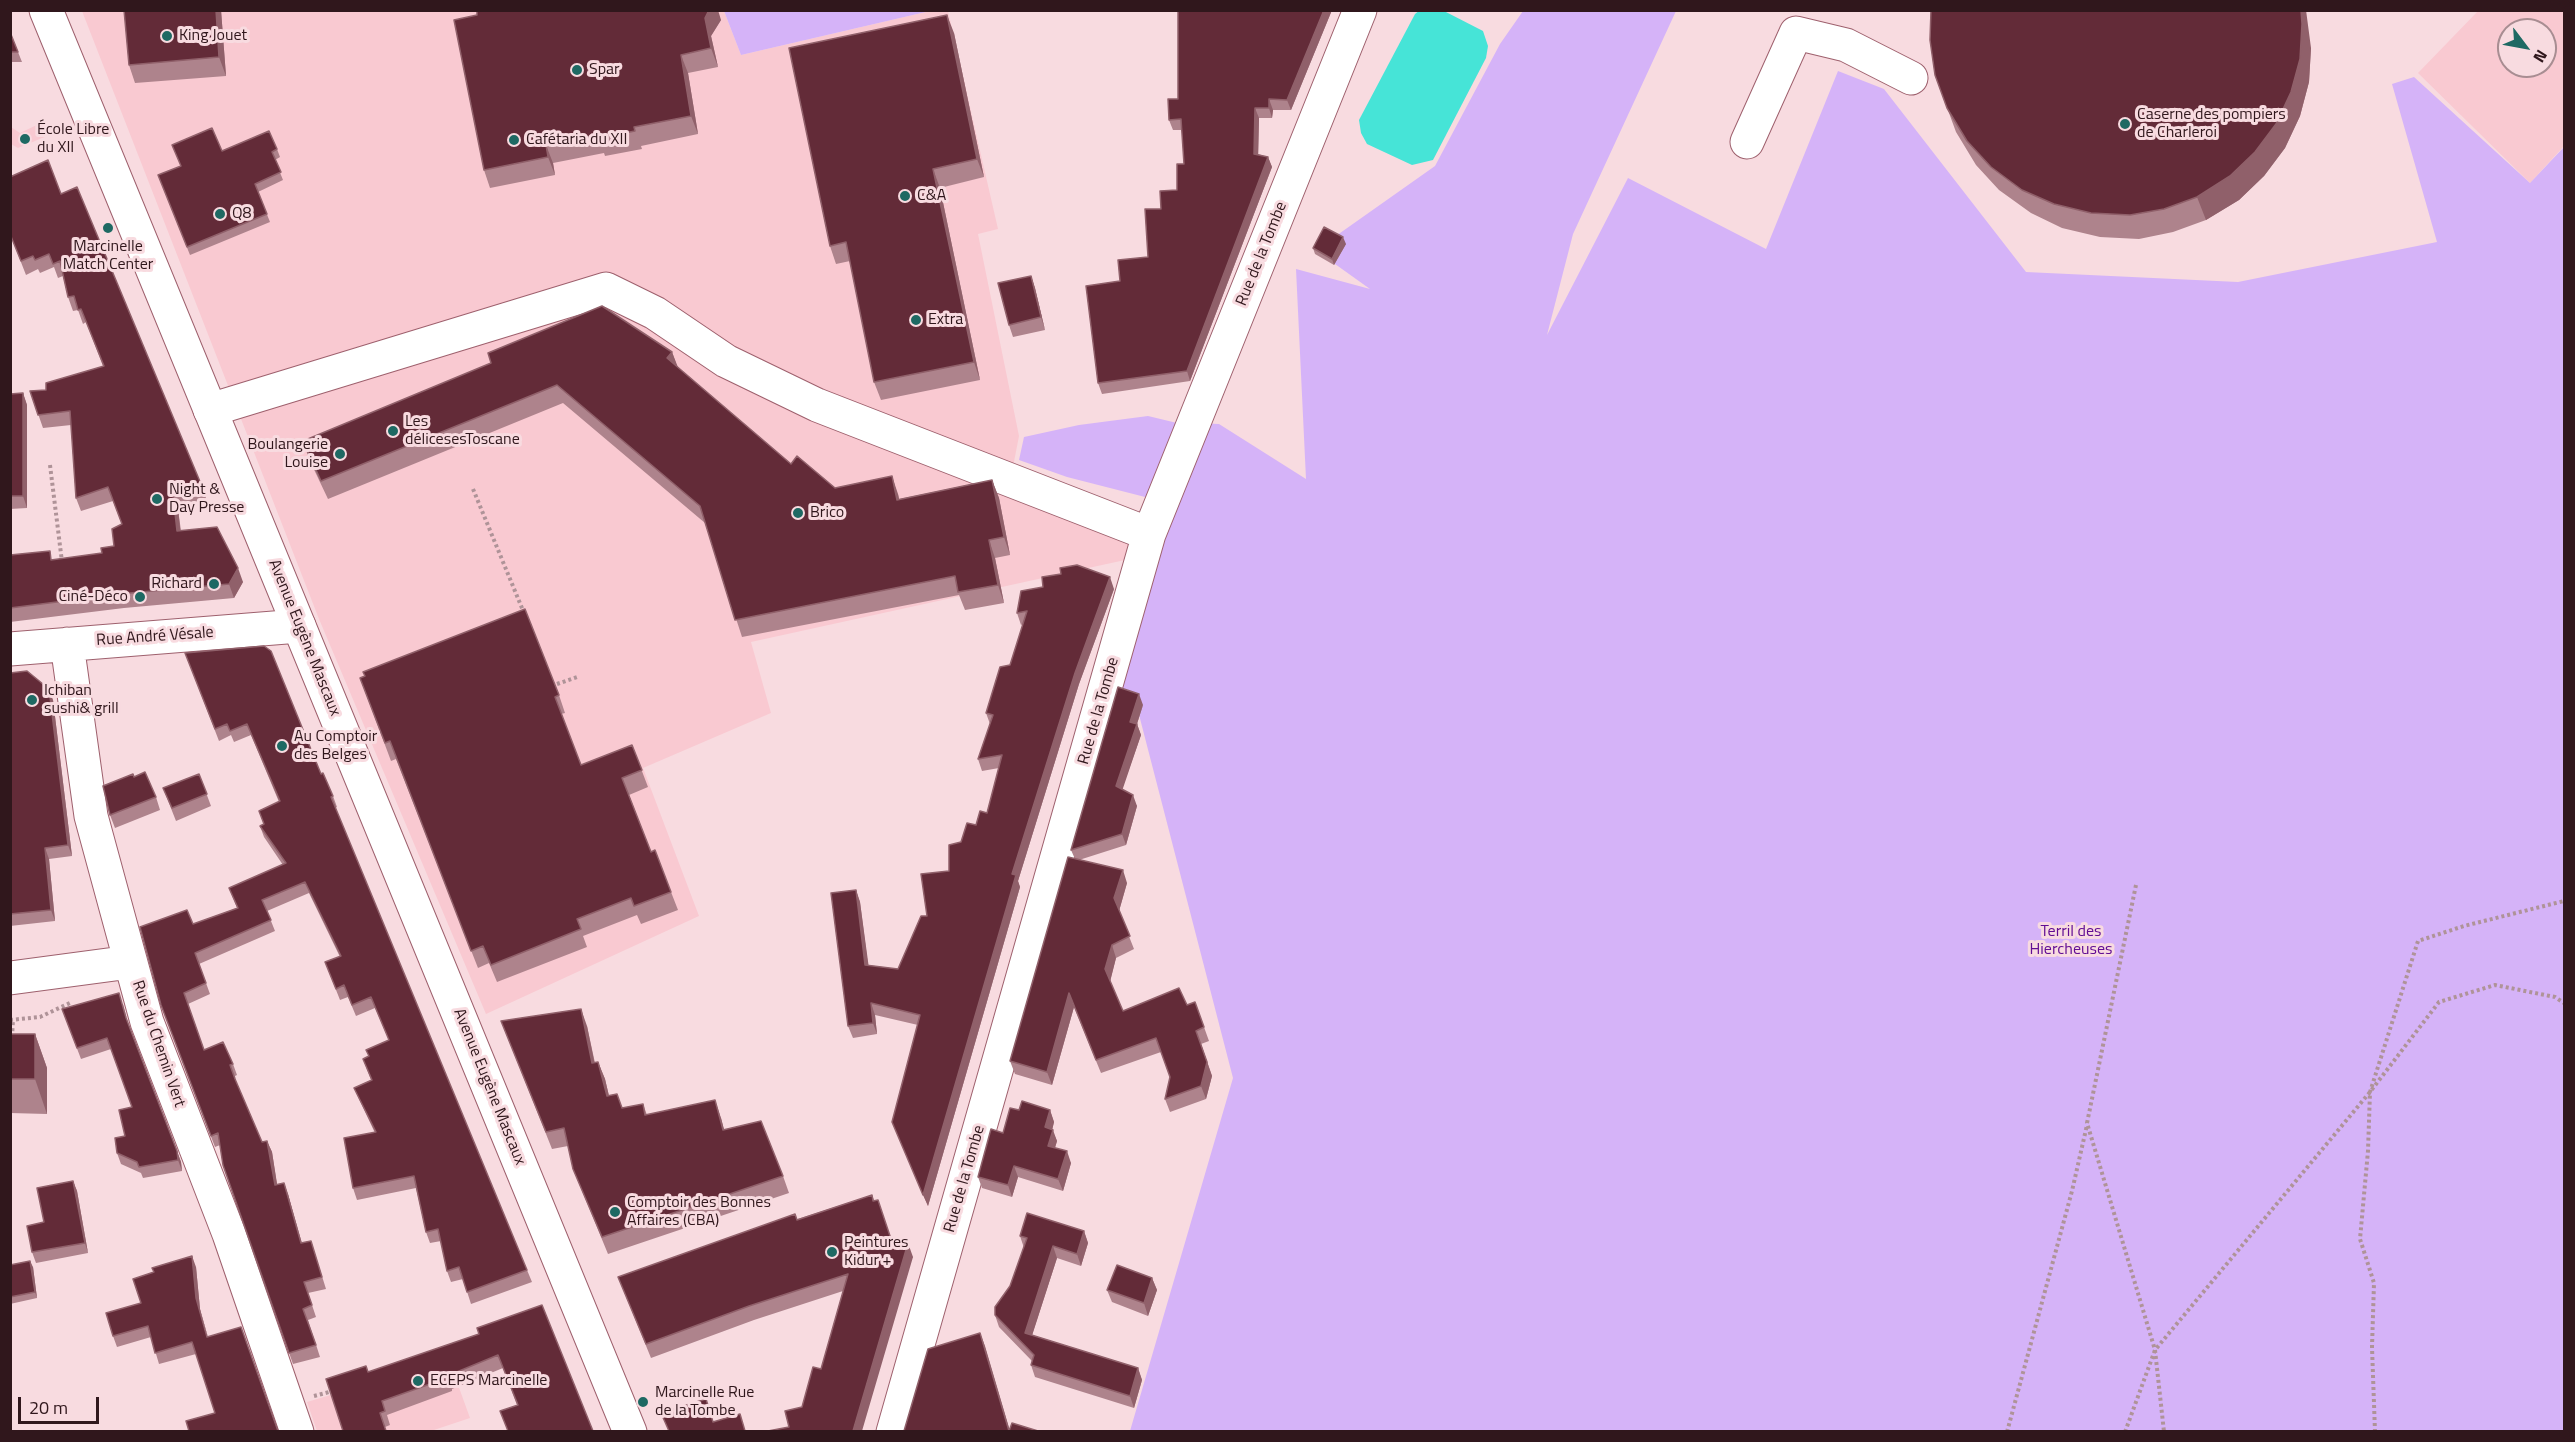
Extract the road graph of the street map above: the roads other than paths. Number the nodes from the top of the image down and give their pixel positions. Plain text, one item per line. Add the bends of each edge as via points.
1 (46, 10) edge
2 (1360, 10) edge
3 (1911, 78) dead end
4 (1747, 142) dead end
5 (210, 410) junction
6 (1149, 534) junction
7 (299, 626) junction
8 (67, 644) junction
9 (10, 649) edge
10 (130, 962) junction
11 (10, 978) edge
12 (292, 1418) edge
13 (630, 1431) edge
14 (893, 1431) edge

1 - 5 street, Avenue Eugène Mascaux
2 - 6 street, Rue de la Tombe
3 - 4 street via 1846,45 1796,33
5 - 6 street via 606,290 655,313 726,361 817,405
5 - 7 street, Avenue Eugène Mascaux
6 - 14 street, Rue de la Tombe
7 - 8 street, Rue André Vésale
7 - 13 street, Avenue Eugène Mascaux
8 - 9 street, Rue André Vésale
8 - 10 street, Rue du Chemin Vert via 91,816
10 - 11 street
10 - 12 street, Rue du Chemin Vert via 147,1022 229,1234

